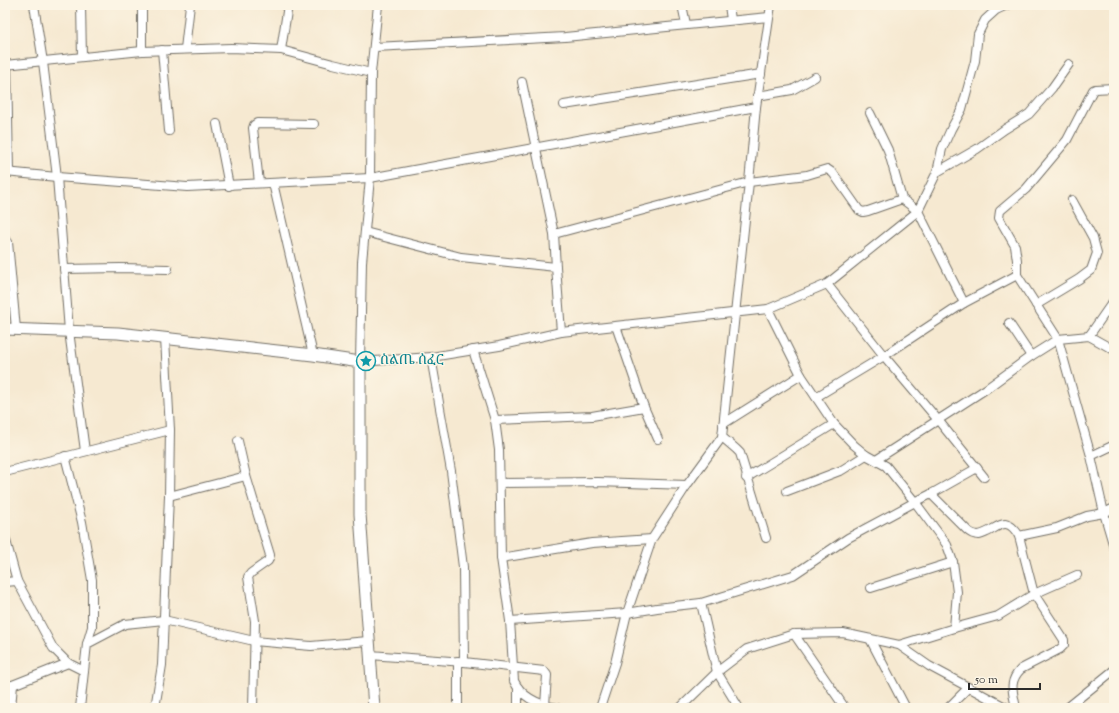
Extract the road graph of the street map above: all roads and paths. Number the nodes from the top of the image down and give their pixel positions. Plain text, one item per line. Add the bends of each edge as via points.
1 (34, 5) edge
2 (81, 5) edge
3 (142, 5) edge
4 (190, 5) edge
5 (288, 5) edge
6 (378, 5) edge
7 (682, 5) edge
8 (729, 5) edge
9 (771, 5) edge
10 (1007, 5) edge
11 (769, 17) junction
12 (731, 20) junction
13 (686, 24) junction
14 (375, 46) junction
15 (185, 49) junction
16 (162, 50) junction
17 (282, 50) junction
18 (142, 51) junction
19 (82, 57) junction
20 (43, 62) junction
21 (1069, 64) dead end
22 (6, 65) edge
23 (371, 73) junction
24 (761, 74) junction
25 (815, 77) dead end
26 (522, 82) dead end
27 (1114, 88) edge
28 (757, 96) junction
29 (564, 105) dead end
30 (756, 107) junction
31 (870, 113) dead end
32 (217, 124) dead end
33 (314, 124) dead end
34 (169, 131) dead end
35 (535, 148) junction
36 (7, 172) edge
37 (937, 172) junction
38 (57, 177) junction
39 (370, 178) junction
40 (749, 182) junction
41 (259, 183) junction
42 (273, 183) junction
43 (229, 186) junction
44 (902, 199) junction
45 (1072, 200) dead end
46 (918, 211) junction
47 (365, 232) junction
48 (554, 234) junction
49 (8, 242) dead end
50 (556, 267) junction
51 (64, 269) junction
52 (168, 269) dead end
53 (1017, 275) junction
54 (827, 284) junction
55 (1114, 300) edge
56 (964, 303) junction
57 (1036, 305) junction
58 (768, 309) junction
59 (735, 312) junction
60 (1009, 323) dead end
61 (616, 326) junction
62 (5, 329) edge
63 (16, 329) junction
64 (69, 331) junction
65 (561, 332) junction
66 (1089, 336) junction
67 (165, 338) junction
68 (1058, 339) junction
69 (473, 350) junction
70 (1114, 350) edge
71 (313, 355) junction
72 (884, 356) junction
73 (1031, 356) junction
74 (431, 357) junction
75 (360, 362) junction
76 (801, 375) junction
77 (816, 397) junction
78 (644, 407) junction
79 (495, 420) junction
80 (938, 420) junction
81 (724, 424) junction
82 (834, 424) junction
83 (170, 430) junction
84 (722, 437) junction
85 (658, 439) dead end
86 (238, 441) dead end
87 (1114, 445) edge
88 (85, 451) junction
89 (866, 455) junction
90 (65, 456) junction
91 (1091, 456) junction
92 (876, 460) junction
93 (977, 468) junction
94 (5, 472) edge
95 (246, 476) junction
96 (984, 477) dead end
97 (746, 478) junction
98 (500, 483) junction
99 (687, 485) junction
100 (787, 491) dead end
101 (931, 494) junction
102 (170, 496) junction
103 (915, 502) junction
104 (1114, 508) edge
105 (1104, 513) junction
106 (1019, 536) junction
107 (5, 537) edge
108 (1113, 537) edge
109 (652, 538) junction
110 (766, 538) dead end
111 (1114, 547) edge
112 (501, 558) junction
113 (953, 562) junction
114 (1077, 575) dead end
115 (16, 581) junction
116 (5, 582) edge
117 (871, 588) dead end
118 (1034, 594) junction
119 (701, 603) junction
120 (627, 614) junction
121 (164, 620) junction
122 (510, 621) junction
123 (954, 628) junction
124 (794, 634) junction
125 (870, 639) junction
126 (254, 641) junction
127 (368, 641) junction
128 (87, 644) junction
129 (899, 645) junction
130 (370, 655) junction
131 (461, 662) junction
132 (68, 663) junction
133 (514, 668) junction
134 (84, 671) junction
135 (717, 672) junction
136 (1113, 673) edge
137 (9, 687) edge
138 (518, 688) junction
139 (968, 688) junction
140 (545, 706) junction
141 (11, 708) edge
142 (80, 708) edge
143 (155, 708) edge
144 (252, 708) edge
145 (374, 708) edge
146 (458, 708) edge
147 (518, 708) edge
148 (557, 708) edge
149 (600, 708) edge
150 (680, 708) edge
151 (739, 708) edge
152 (845, 708) edge
153 (906, 708) edge
154 (948, 708) edge
155 (1007, 708) edge
156 (1016, 708) edge
157 (1068, 708) edge

1 - 20 street
2 - 19 street
3 - 18 street
4 - 15 street
5 - 17 street
6 - 14 street
7 - 13 street
8 - 12 street
9 - 11 street
10 - 37 street via 996,10 985,20 978,34 975,61 962,109 942,149
11 - 12 street
11 - 24 street
12 - 13 street
13 - 14 street via 565,37
14 - 23 street
15 - 16 street
15 - 17 street
16 - 18 street
16 - 34 street
17 - 23 street
18 - 19 street
19 - 20 street
20 - 22 street
20 - 38 street
21 - 37 street via 1029,114
22 - 36 street
23 - 39 street
24 - 28 street
24 - 29 street
25 - 28 street via 792,90
26 - 35 street
27 - 53 street via 1093,90 1067,140 1026,189 1000,211 999,218 1015,246
28 - 30 street
30 - 35 street
30 - 40 street
31 - 44 street via 888,150
32 - 43 street
33 - 41 street via 254,125
35 - 39 street
35 - 48 street
36 - 38 street
37 - 46 street
38 - 43 street via 186,187
38 - 51 street
39 - 42 street
39 - 47 street
40 - 44 street via 807,175 827,169 863,212
40 - 48 street
40 - 59 street
41 - 42 street
41 - 43 street
42 - 71 street
44 - 46 street
45 - 57 street via 1096,246 1094,262 1091,270 1079,279
46 - 54 street
46 - 56 street
47 - 50 street via 460,257
47 - 75 street
48 - 50 street
49 - 63 street
50 - 65 street
51 - 52 street
51 - 64 street
53 - 56 street
53 - 57 street
54 - 58 street
54 - 72 street
55 - 66 street
56 - 72 street
57 - 68 street
58 - 59 street
58 - 76 street
59 - 61 street
59 - 81 street
60 - 73 street
61 - 65 street
61 - 78 street
62 - 63 street
63 - 64 street
64 - 67 street
64 - 88 street
65 - 69 street
66 - 68 street
66 - 70 street
67 - 71 street
67 - 83 street
68 - 73 street
68 - 91 street
69 - 74 street
69 - 79 street
71 - 75 street
72 - 77 street
72 - 80 street
73 - 80 street
74 - 75 street
74 - 131 street via 451,471 463,567
75 - 127 street via 360,514
76 - 77 street
76 - 81 street
77 - 82 street
78 - 79 street via 592,416
78 - 85 street
79 - 98 street
80 - 92 street
80 - 93 street
81 - 84 street
82 - 89 street
82 - 97 street
83 - 88 street
83 - 102 street
84 - 97 street via 740,453
84 - 99 street
86 - 95 street
87 - 91 street
88 - 90 street
89 - 92 street
89 - 100 street via 842,470
90 - 94 street
90 - 128 street via 82,522 92,580 92,627
91 - 105 street
92 - 103 street via 886,466
93 - 96 street
93 - 101 street
95 - 102 street
95 - 126 street via 270,555 268,561 248,577 255,620
97 - 110 street
98 - 99 street via 598,482
98 - 112 street
99 - 109 street
101 - 103 street
101 - 106 street via 973,534 978,535 1003,523 1015,529
102 - 121 street
103 - 113 street via 947,545
103 - 119 street via 848,538 793,575
104 - 105 street
105 - 106 street
105 - 108 street
106 - 118 street
107 - 115 street
108 - 111 street
109 - 112 street via 592,543
109 - 120 street
112 - 122 street
113 - 117 street
113 - 123 street via 957,592
114 - 118 street
115 - 116 street
115 - 132 street via 53,648
118 - 123 street via 998,616
118 - 156 street via 1064,640 1064,645 1016,674 1012,684
119 - 120 street
119 - 135 street
120 - 122 street
120 - 149 street
121 - 126 street
121 - 128 street via 125,624
121 - 143 street via 162,665
122 - 133 street
123 - 129 street
124 - 125 street via 843,633
124 - 135 street via 748,649
124 - 152 street
125 - 129 street
125 - 153 street
126 - 127 street via 311,646
126 - 144 street
127 - 130 street
128 - 134 street
129 - 139 street
130 - 131 street
130 - 145 street
131 - 133 street
131 - 146 street
132 - 134 street
132 - 137 street
133 - 138 street via 514,681
133 - 140 street via 546,673
134 - 142 street
135 - 150 street
135 - 151 street
136 - 157 street
137 - 141 street
138 - 140 street
138 - 147 street
139 - 154 street
139 - 155 street
140 - 148 street

